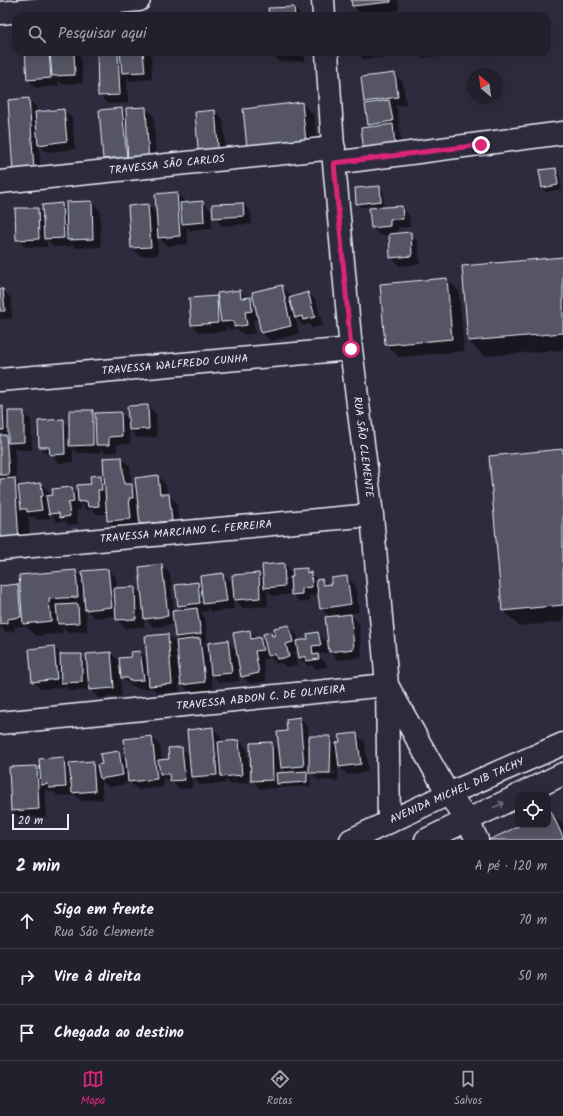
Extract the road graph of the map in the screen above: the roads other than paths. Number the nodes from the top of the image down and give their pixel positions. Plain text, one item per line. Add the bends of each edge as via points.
1 (139, 0) edge
2 (323, 0) edge
3 (324, 12) edge
4 (0, 13) edge
5 (327, 56) edge
6 (563, 133) edge
7 (334, 156) junction
8 (0, 182) edge
9 (351, 349) junction
10 (0, 380) edge
11 (372, 515) junction
12 (0, 549) edge
13 (387, 685) junction
14 (0, 723) edge
15 (563, 744) edge
16 (563, 774) edge
17 (525, 792) edge
18 (448, 794) junction
19 (515, 797) edge
20 (467, 819) junction
21 (389, 822) junction
22 (351, 840) edge
23 (426, 840) edge
24 (477, 840) edge

1 - 4 street
2 - 3 street
5 - 7 street, RUA SÃO CLEMENTE
6 - 7 street, TRAVESSA SÃO CARLOS
7 - 8 street, TRAVESSA SÃO CARLOS
7 - 9 street, RUA SÃO CLEMENTE
9 - 10 street, TRAVESSA WALFREDO CUNHA
9 - 11 street, RUA SÃO CLEMENTE
11 - 12 street, TRAVESSA MARCIANO C. FERREIRA
11 - 13 street, RUA SÃO CLEMENTE
13 - 14 street, TRAVESSA ABDON C. DE OLIVEIRA
13 - 18 street, RUA SÃO CLEMENTE
13 - 21 street
15 - 18 street, AVENIDA MICHEL DIB TACHY
16 - 17 street
18 - 20 street, RUA SÃO CLEMENTE
18 - 21 street, AVENIDA MICHEL DIB TACHY
20 -> 19 street
20 - 23 street
20 - 24 street, RUA SÃO CLEMENTE
21 - 22 street, AVENIDA MICHEL DIB TACHY

